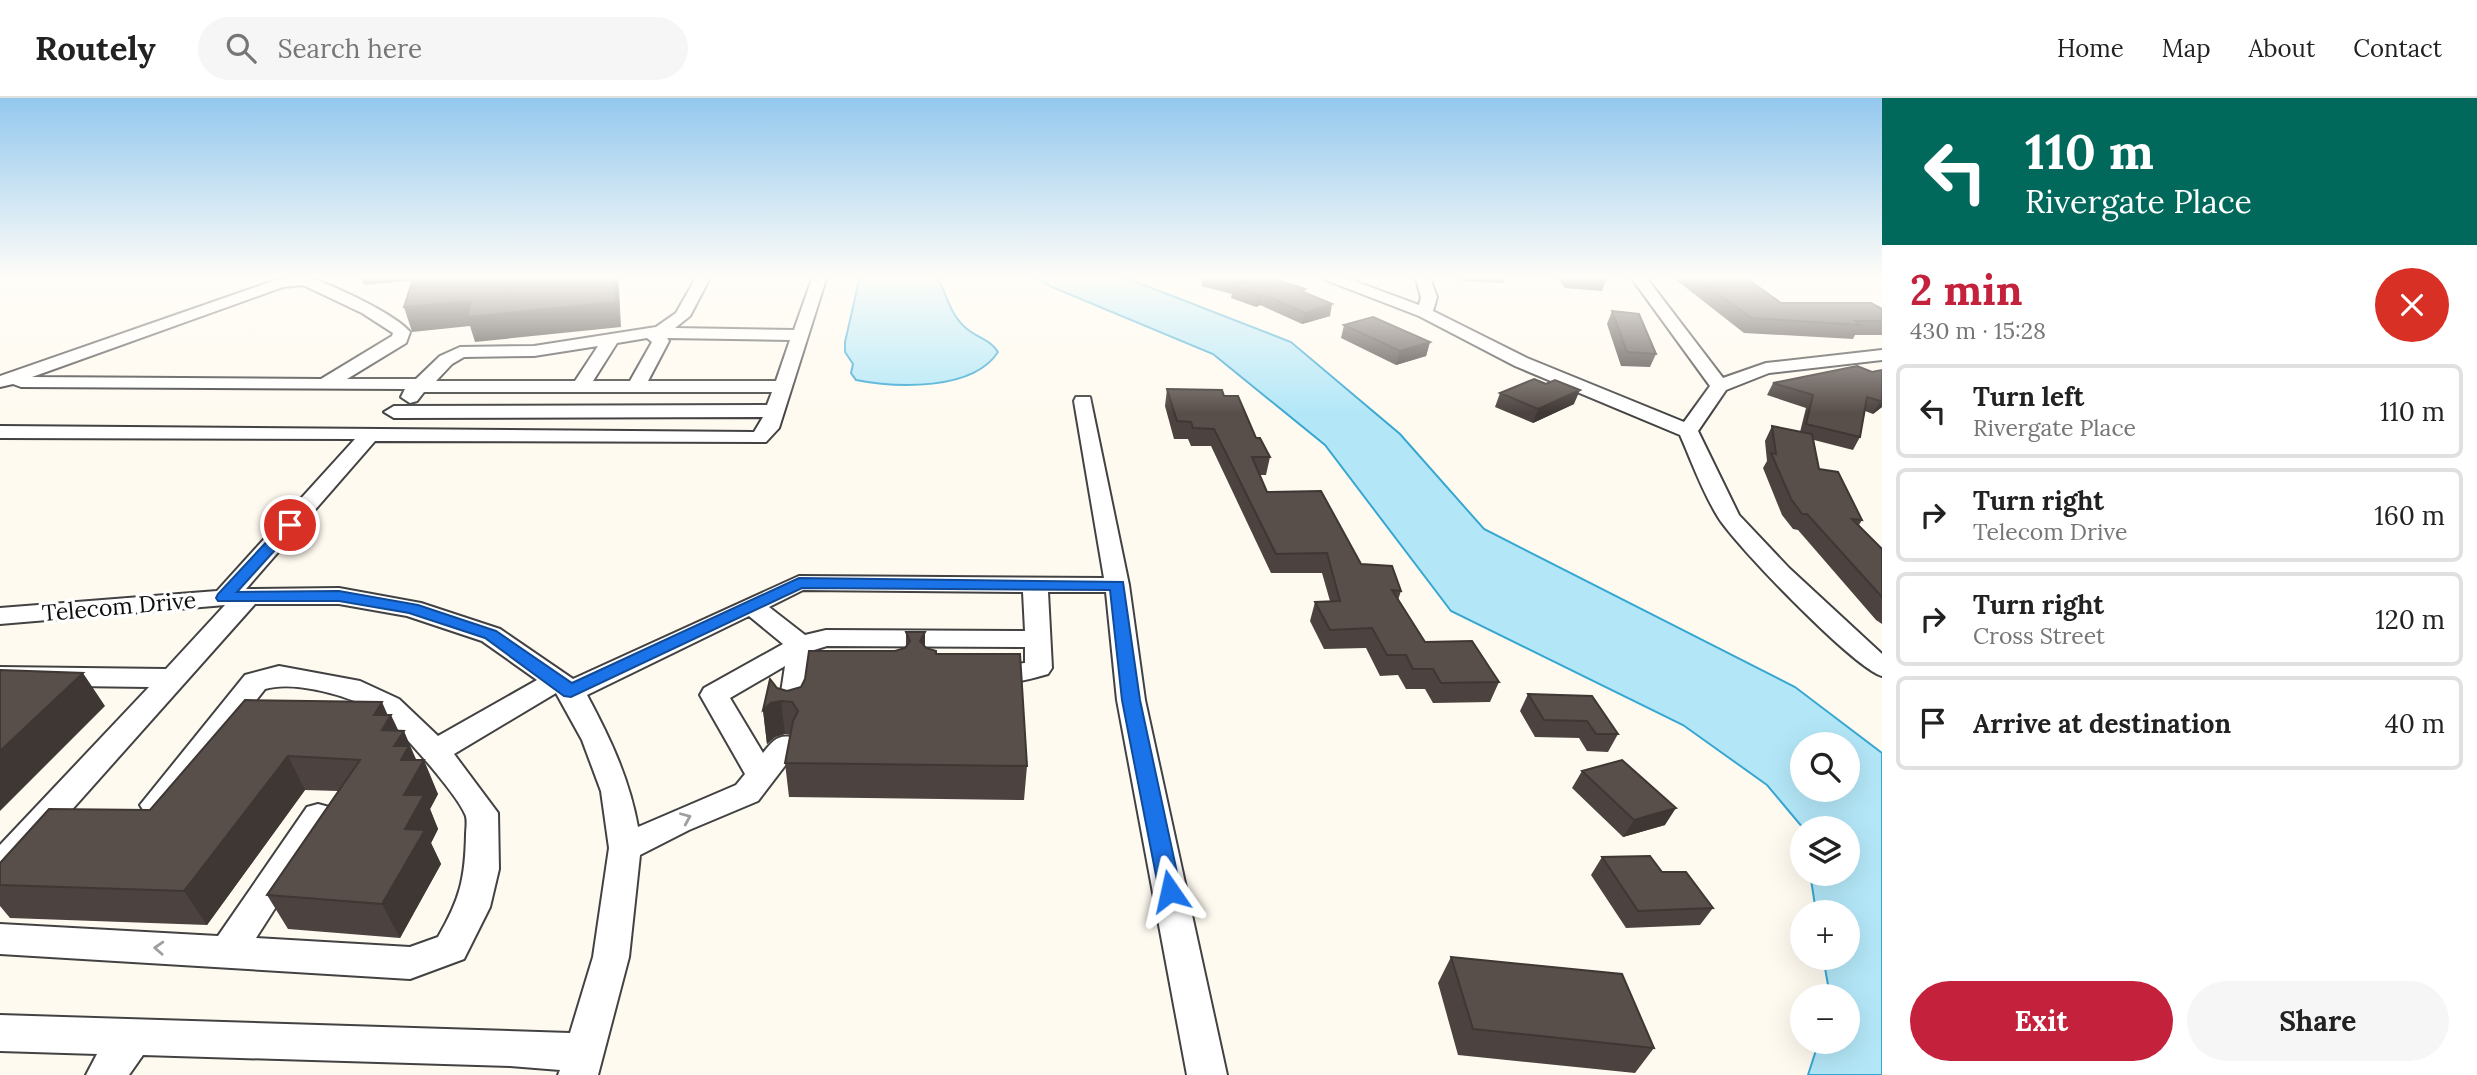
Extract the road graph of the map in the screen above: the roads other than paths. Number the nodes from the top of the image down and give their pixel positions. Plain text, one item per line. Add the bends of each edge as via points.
1 (172, 322) edge
2 (389, 322) edge
3 (674, 322) edge
4 (805, 322) edge
5 (1441, 322) edge
6 (1671, 322) edge
7 (651, 333) junction
8 (800, 335) junction
9 (610, 341) junction
10 (558, 348) junction
11 (501, 351) junction
12 (1882, 355) edge
13 (1, 382) edge
14 (325, 384) junction
15 (417, 386) junction
16 (471, 386) junction
17 (529, 386) junction
18 (1719, 386) junction
19 (580, 387) junction
20 (636, 387) junction
21 (783, 387) junction
22 (1083, 401) dead end
23 (774, 411) junction
24 (394, 412) junction
25 (1688, 431) junction
26 (0, 432) edge
27 (366, 440) junction
28 (1035, 584) junction
29 (1117, 585) junction
30 (236, 597) junction
31 (751, 606) junction
32 (0, 616) edge
33 (1038, 639) junction
34 (799, 659) junction
35 (1882, 667) edge
36 (825, 672) edge
37 (963, 673) edge
38 (0, 676) edge
39 (175, 678) junction
40 (564, 685) junction
41 (792, 712) edge
42 (785, 746) edge
43 (435, 751) junction
44 (762, 777) junction
45 (156, 805) edge
46 (318, 816) edge
47 (625, 848) junction
48 (0, 867) edge
49 (0, 939) edge
50 (227, 952) junction
51 (0, 1033) edge
52 (133, 1037) junction
53 (582, 1064) edge
54 (106, 1075) edge
55 (1207, 1075) edge

1 - 13 street
2 - 14 street via 402,332 400,339
3 - 7 street
4 - 8 street
5 - 25 street via 1521,362
6 - 18 street
7 - 8 street
7 - 9 street
7 - 20 street via 661,341
8 - 21 street
9 - 10 street
9 - 19 street
10 - 11 street
10 - 17 street
11 - 15 street via 460,352
11 - 16 street
12 - 18 street via 1766,368
13 - 14 street
14 - 15 street
15 - 16 street
15 - 24 street
16 - 17 street
17 - 19 street
18 - 25 street
19 - 20 street
20 - 21 street
21 - 23 street
22 - 29 street
23 - 24 street
23 - 27 street via 769,428 759,438
24 - 27 street
25 - 35 street via 1731,517 1780,573
26 - 27 street
27 - 30 street
28 - 29 street
28 - 31 street via 799,583
28 - 33 street
29 - 55 street via 1133,709
30 - 32 street, Telecom Drive
30 - 39 street
30 - 40 street, Telecom Drive via 339,596 412,608 491,635
31 - 34 street
31 - 40 street
33 - 34 street via 826,638
33 - 37 street via 1038,668 1016,674
34 - 36 street
34 - 41 street
34 - 44 street via 714,695
38 - 39 street
39 - 48 street
40 - 43 street
40 - 47 street, Telecom Drive via 597,740 616,791
42 - 44 street
43 - 45 street via 389,706 350,688 279,675 255,682
43 - 50 street via 482,813 482,869 473,907 451,948 410,963
47 -> 44 street via 747,793
46 - 50 street
47 - 53 street, Telecom Drive via 611,957
50 -> 49 street
51 - 52 street
52 - 53 street via 496,1047
52 - 54 street

